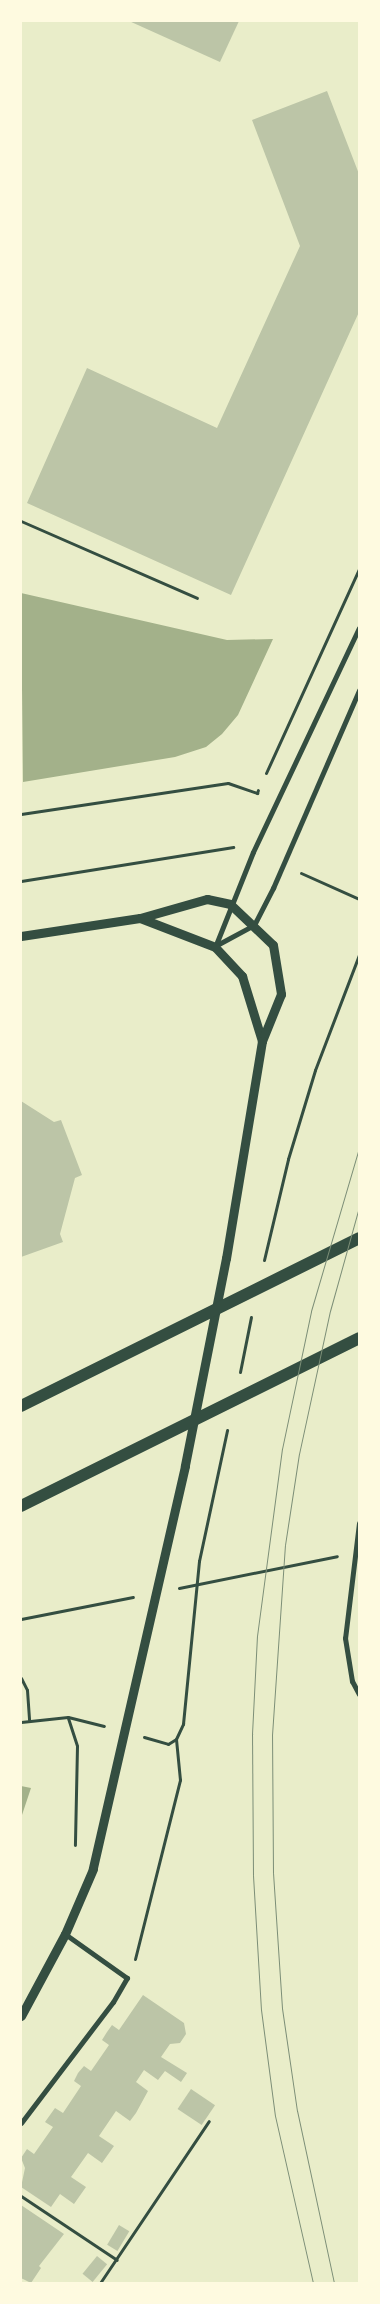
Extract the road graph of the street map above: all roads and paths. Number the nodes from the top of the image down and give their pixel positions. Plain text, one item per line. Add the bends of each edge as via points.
1 (21, 521) edge
2 (359, 569) edge
3 (197, 598) dead end
4 (359, 628) edge
5 (359, 690) edge
6 (265, 776) dead end
7 (261, 784) dead end
8 (21, 814) edge
9 (253, 852) junction
10 (283, 865) junction
11 (21, 880) edge
12 (359, 899) edge
13 (230, 904) junction
14 (140, 918) junction
15 (254, 925) junction
16 (21, 936) edge
17 (215, 947) junction
18 (262, 1041) junction
19 (359, 1238) edge
20 (359, 1338) edge
21 (21, 1406) edge
22 (25, 1504) edge
23 (359, 1523) edge
24 (340, 1556) dead end
25 (176, 1588) dead end
26 (137, 1596) dead end
27 (21, 1619) edge
28 (21, 1678) edge
29 (359, 1694) edge
30 (68, 1717) junction
31 (30, 1720) junction
32 (21, 1722) edge
33 (126, 1732) junction
34 (176, 1739) dead end
35 (74, 1850) dead end
36 (65, 1934) junction
37 (127, 1978) junction
38 (21, 2016) edge
39 (209, 2121) dead end
40 (21, 2123) edge
41 (21, 2196) edge
42 (117, 2260) junction
43 (100, 2283) edge

1 - 3 path
2 - 6 path
4 - 9 street
5 - 10 street
7 - 8 path via 257,793 228,783
9 - 11 path via 236,847
9 - 13 street
10 - 12 path
10 - 15 street
13 - 14 street via 208,899
13 - 15 street
13 - 17 street
14 - 16 street
14 - 17 street
15 - 17 street
15 - 18 street via 273,945 281,994
17 - 18 street via 242,976
18 - 33 street via 219,1296
19 - 21 main road
20 - 22 main road
23 - 29 street via 345,1638 352,1681
24 - 25 path
26 - 27 path
28 - 31 path via 27,1690
30 - 31 path
30 - 33 path
30 - 35 path via 77,1746
31 - 32 path
33 - 36 street via 93,1868
34 - 37 path via 180,1780 134,1963
36 - 37 street
36 - 38 street
37 - 40 street via 113,2002
39 - 42 path
41 - 42 path
42 - 43 path

